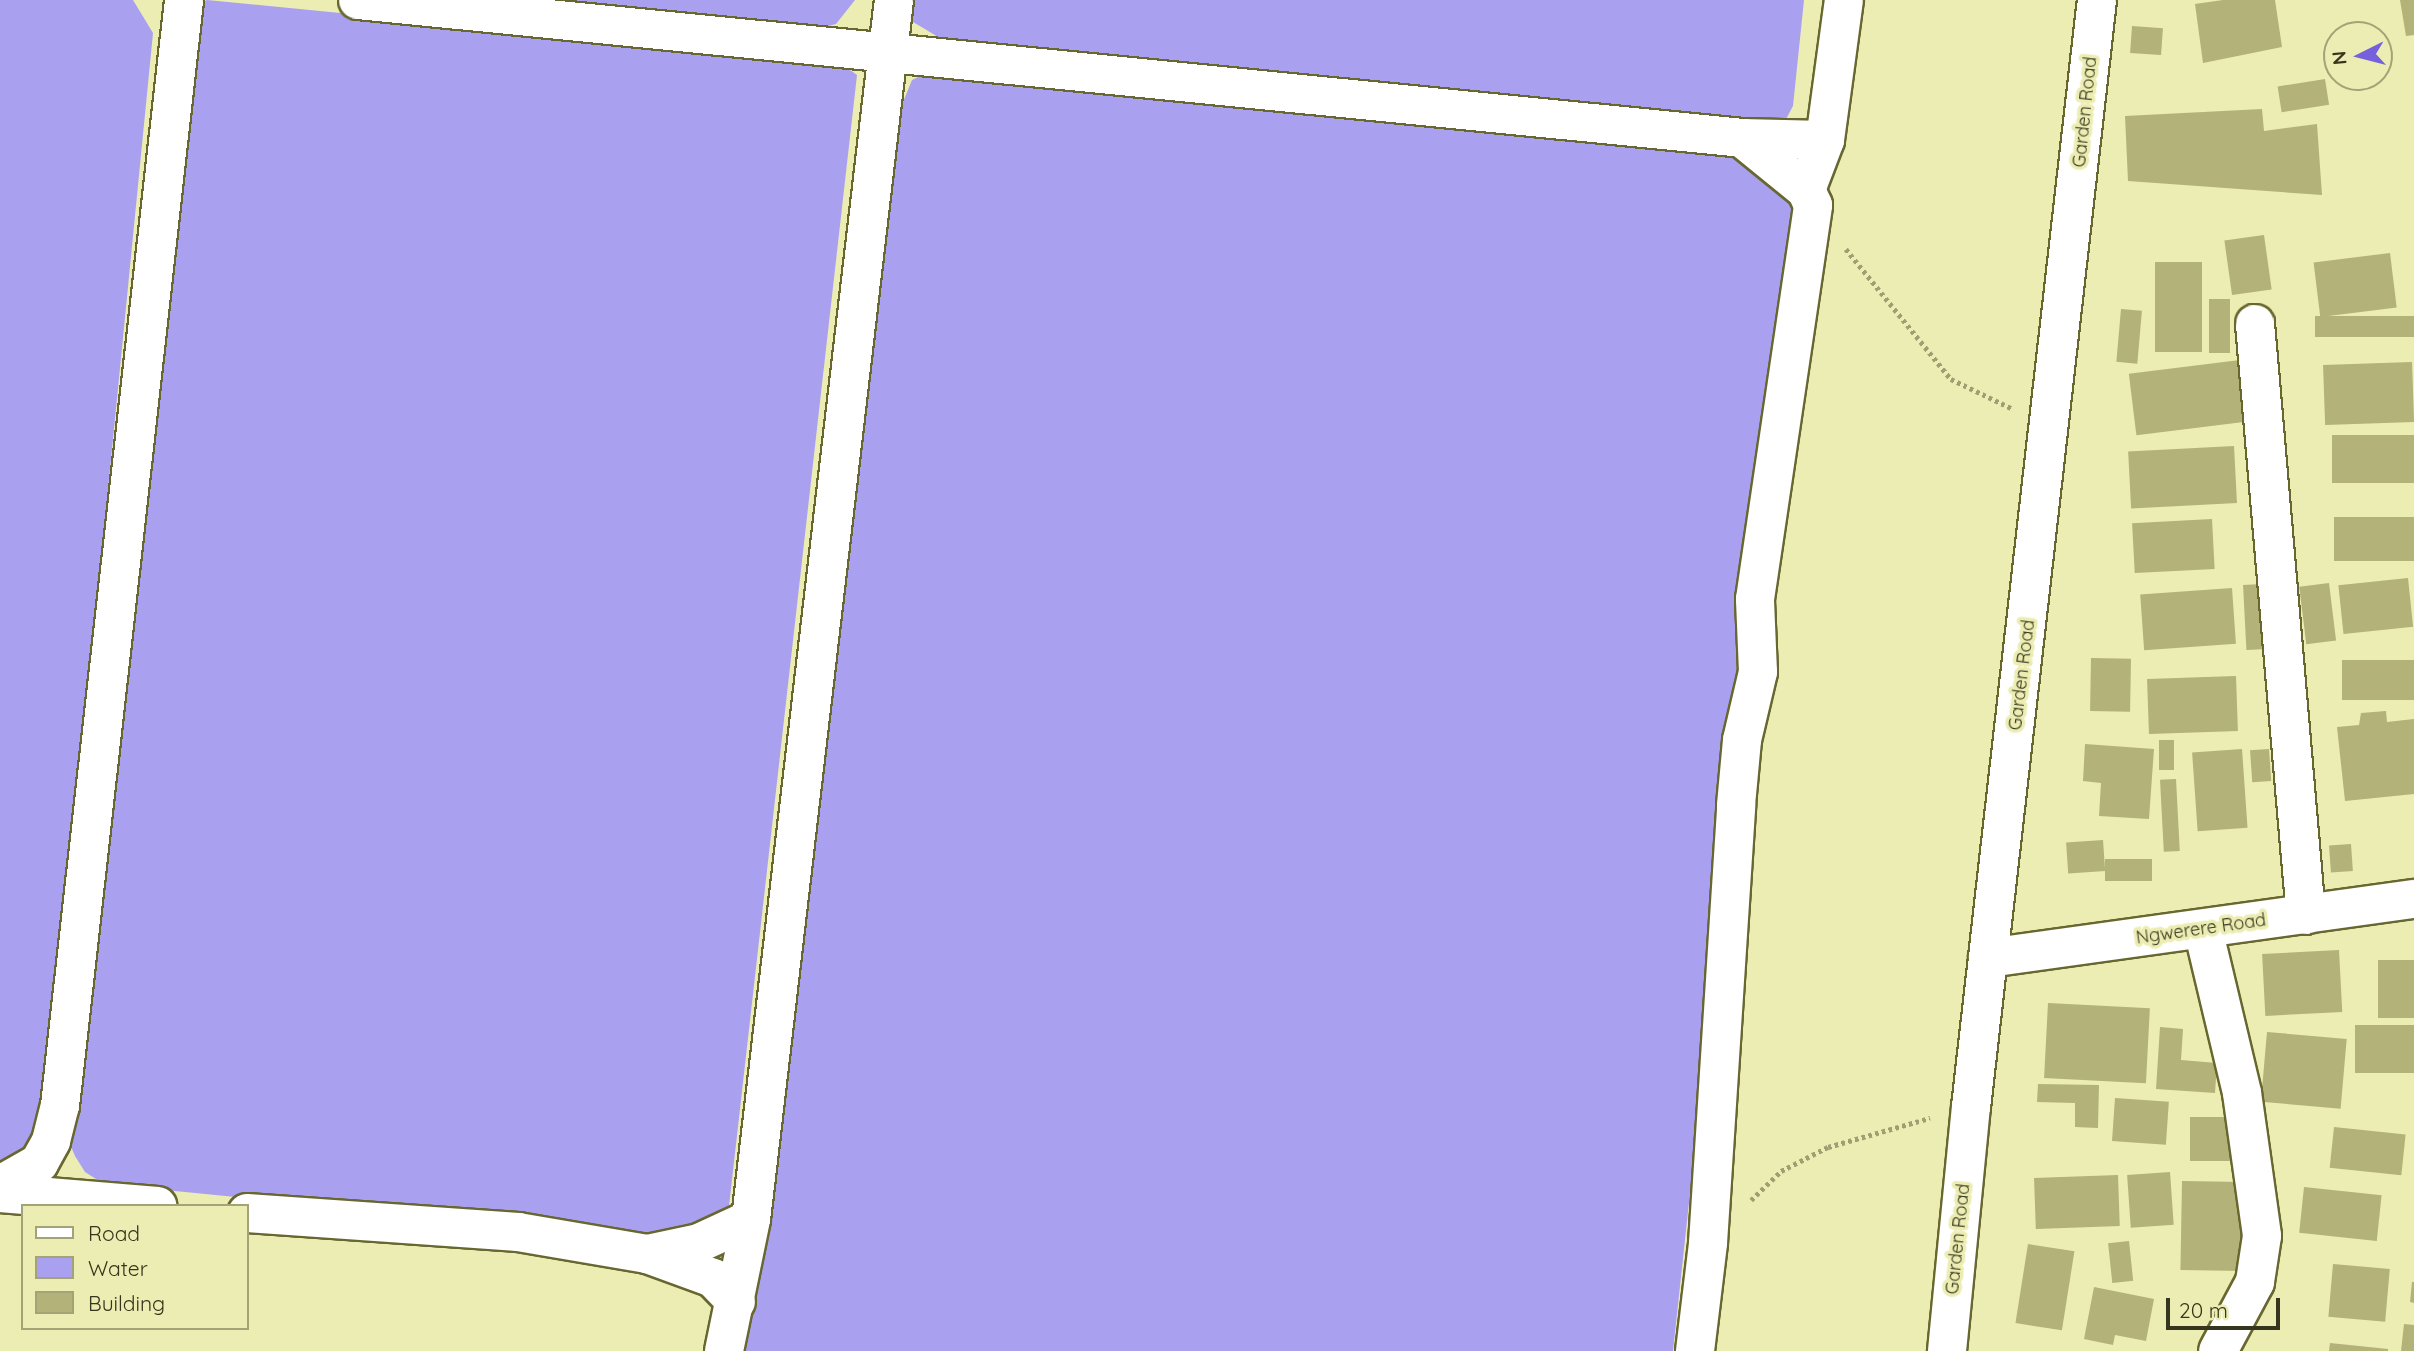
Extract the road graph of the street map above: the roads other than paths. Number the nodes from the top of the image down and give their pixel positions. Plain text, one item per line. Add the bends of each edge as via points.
1 (184, 0) edge
2 (358, 0) edge
3 (894, 0) edge
4 (1844, 0) edge
5 (2097, 0) edge
6 (890, 53) junction
7 (1742, 138) junction
8 (1825, 140) junction
9 (1810, 198) junction
10 (2255, 324) dead end
11 (2414, 899) edge
12 (2306, 915) junction
13 (2203, 929) junction
14 (1988, 958) junction
15 (0, 1185) edge
16 (0, 1193) edge
17 (133, 1204) edge
18 (248, 1213) edge
19 (751, 1219) junction
20 (647, 1254) junction
21 (736, 1302) junction
22 (724, 1351) edge
23 (1695, 1351) edge
24 (1947, 1351) edge
25 (2218, 1351) edge

1 - 15 street via 60,1106 51,1141 39,1163
2 - 6 street
3 - 6 street
4 - 8 street
5 - 14 street, Garden Road via 2052,427
6 - 7 street
6 - 19 street
7 - 8 street
7 - 9 street
8 - 9 street
9 - 23 street via 1755,600 1758,672 1742,740 1708,1243
10 - 12 street
11 - 12 street, Ngwerere Road
12 - 13 street, Ngwerere Road
13 - 14 street, Ngwerere Road
13 - 25 street via 2242,1093 2262,1236 2255,1282
14 - 24 street, Garden Road
16 - 17 street
18 - 20 street via 518,1233
19 - 20 street via 699,1243
19 - 21 street
20 - 21 street via 713,1278
21 - 22 street

